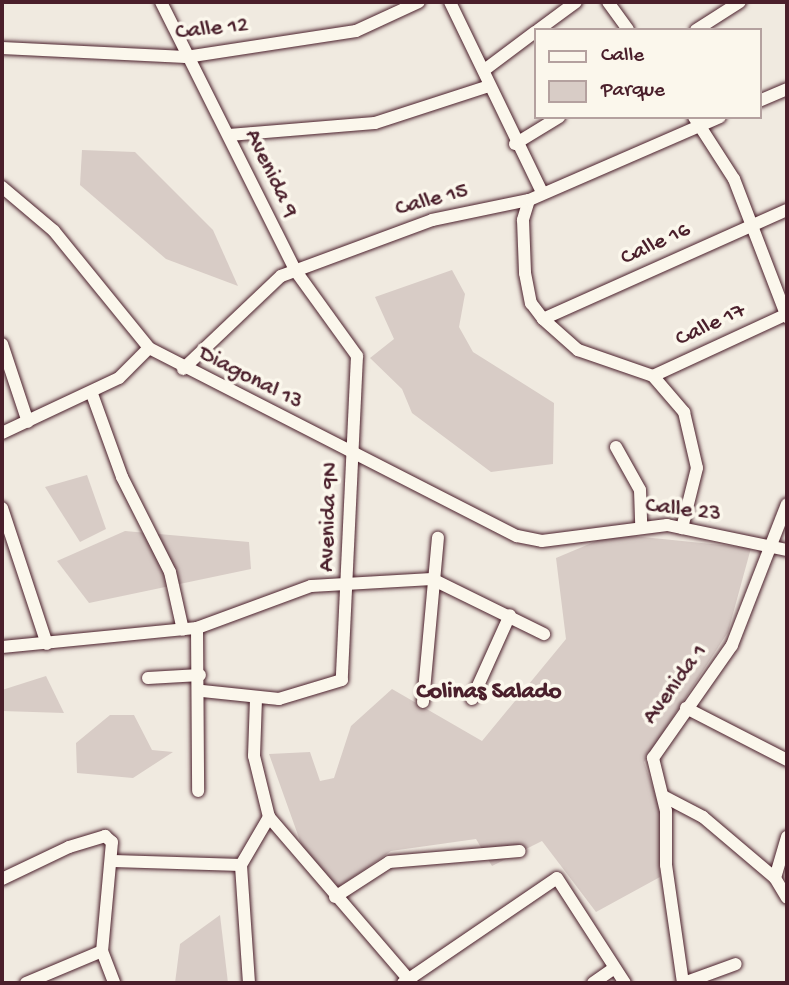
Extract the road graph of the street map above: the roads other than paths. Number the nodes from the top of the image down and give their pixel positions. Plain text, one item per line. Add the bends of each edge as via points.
1 (160, 2) edge
2 (419, 2) edge
3 (450, 2) edge
4 (576, 2) edge
5 (608, 2) edge
6 (740, 2) edge
7 (541, 28) edge
8 (627, 28) edge
9 (699, 28) edge
10 (534, 33) edge
11 (2, 48) edge
12 (186, 57) junction
13 (487, 68) junction
14 (486, 87) junction
15 (787, 89) edge
16 (761, 100) edge
17 (556, 119) edge
18 (697, 121) edge
19 (229, 135) junction
20 (515, 144) junction
21 (2, 187) edge
22 (542, 192) junction
23 (529, 200) junction
24 (787, 209) edge
25 (753, 223) junction
26 (295, 270) junction
27 (787, 315) edge
28 (543, 320) junction
29 (2, 344) edge
30 (149, 348) junction
31 (357, 356) joint
32 (183, 369) junction
33 (653, 376) junction
34 (92, 394) junction
35 (28, 422) junction
36 (2, 433) edge
37 (616, 447) dead end
38 (352, 454) junction
39 (787, 505) edge
40 (2, 512) edge
41 (641, 524) junction
42 (682, 528) junction
43 (438, 538) dead end
44 (531, 541) joint
45 (771, 546) junction
46 (787, 550) edge
47 (432, 579) junction
48 (349, 582) junction
49 (510, 615) junction
50 (197, 628) junction
51 (183, 630) junction
52 (544, 634) dead end
53 (47, 644) junction
54 (2, 647) edge
55 (200, 675) junction
56 (148, 678) dead end
57 (202, 691) junction
58 (256, 699) junction
59 (472, 699) dead end
60 (424, 702) dead end
61 (685, 708) junction
62 (787, 760) edge
63 (198, 791) dead end
64 (663, 796) junction
65 (269, 817) junction
66 (787, 837) edge
67 (520, 851) dead end
68 (113, 861) junction
69 (241, 865) junction
70 (775, 878) junction
71 (2, 879) edge
72 (335, 897) junction
73 (787, 898) edge
74 (102, 951) junction
75 (736, 964) dead end
76 (613, 969) junction
77 (408, 982) edge
78 (26, 983) edge
79 (114, 983) edge
80 (249, 983) edge
81 (593, 983) edge
82 (625, 983) edge
83 (684, 983) edge

1 - 12 street, Avenida 9
2 - 12 street, Calle 12 via 356,31
3 - 13 street
4 - 7 street
5 - 8 street
6 - 9 street
10 - 13 street
11 - 12 street, Calle 12
12 - 19 street, Avenida 9
13 - 14 street
14 - 19 street via 375,123
14 - 20 street
15 - 16 street
17 - 20 street
18 - 22 street, Calle 15
18 - 25 street
19 - 26 street, Avenida 9
20 - 22 street
21 - 30 street, Diagonal 13 via 54,232
22 - 23 street, Calle 15
23 - 26 street, Calle 15 via 432,219
23 - 28 street via 523,220 525,273 531,303
24 - 25 street, Calle 16
25 - 27 street
25 - 28 street, Calle 16
26 - 31 street, Avenida 9
26 - 32 street, Calle 15
27 - 33 street, Calle 17
28 - 33 street via 578,350
29 - 35 street
30 - 32 street, Diagonal 13
30 - 34 street via 119,378
31 - 38 street, Avenida 9N
32 - 38 street, Diagonal 13
33 - 42 street via 684,412 694,436 697,468
34 - 35 street
34 - 51 street via 122,477 170,572
35 - 36 street
37 - 41 street via 640,490
38 - 44 street, Diagonal 13
38 - 48 street, Avenida 9N
39 - 45 street, Avenida 1
40 - 53 street
41 - 42 street, Calle 23
41 - 44 street, Calle 23
42 - 45 street, Calle 23
43 - 47 street
45 - 46 street, Calle 23
45 - 61 street, Avenida 1 via 732,645
47 - 48 street
47 - 49 street
47 - 60 street
48 - 50 street via 311,586
48 - 58 street, Avenida 9N via 342,680
49 - 52 street
49 - 59 street
50 - 51 street
50 - 55 street
51 - 53 street
53 - 54 street
55 - 56 street
55 - 57 street
57 - 58 street
57 - 63 street
58 - 65 street via 254,756
61 - 62 street
61 - 64 street, Avenida 1 via 653,758
64 - 70 street via 703,817
64 - 83 street, Avenida 1
65 - 69 street
65 - 72 street
66 - 70 street
67 - 72 street via 389,862
68 - 69 street
68 - 71 street via 105,836
68 - 74 street
69 - 80 street
70 - 73 street
72 - 77 street
74 - 78 street
74 - 79 street
75 - 83 street
76 - 77 street via 557,878
76 - 81 street
76 - 82 street

